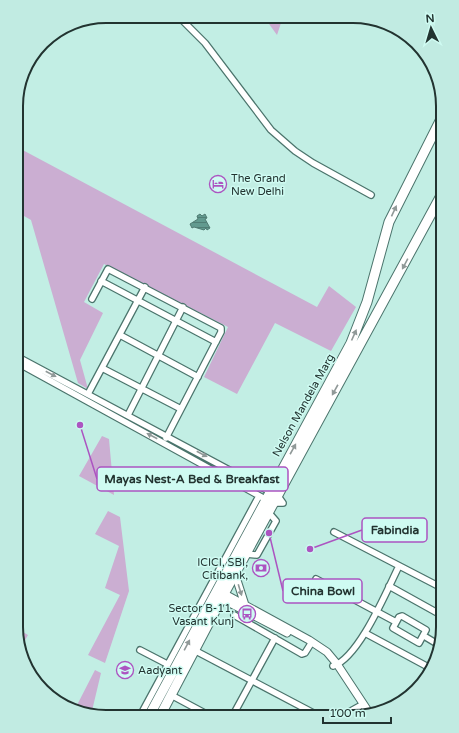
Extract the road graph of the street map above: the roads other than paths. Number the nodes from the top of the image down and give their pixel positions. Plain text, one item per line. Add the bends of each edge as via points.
1 (185, 23) edge
2 (436, 129) edge
3 (371, 195) dead end
4 (436, 205) edge
5 (101, 281) junction
6 (145, 287) junction
7 (92, 299) dead end
8 (138, 301) junction
9 (182, 307) junction
10 (175, 321) junction
11 (120, 334) junction
12 (216, 342) junction
13 (158, 355) junction
14 (23, 360) edge
15 (23, 366) edge
16 (102, 368) junction
17 (198, 376) junction
18 (141, 389) junction
19 (88, 394) junction
20 (111, 406) junction
21 (181, 409) junction
22 (109, 413) junction
23 (128, 415) junction
24 (167, 436) junction
25 (164, 442) junction
26 (265, 495) junction
27 (276, 500) junction
28 (334, 532) dead end
29 (239, 549) junction
30 (399, 566) junction
31 (235, 574) junction
32 (316, 579) dead end
33 (436, 585) edge
34 (389, 586) junction
35 (220, 593) junction
36 (245, 605) junction
37 (376, 611) junction
38 (436, 612) edge
39 (234, 615) dead end
40 (257, 617) junction
41 (396, 622) junction
42 (252, 625) junction
43 (365, 633) junction
44 (424, 636) junction
45 (275, 638) junction
46 (434, 643) edge
47 (310, 645) junction
48 (140, 650) dead end
49 (194, 650) junction
50 (167, 664) junction
51 (335, 665) junction
52 (426, 666) edge
53 (251, 680) junction
54 (171, 695) junction
55 (360, 706) junction
56 (363, 709) edge
57 (366, 709) edge
58 (143, 710) edge
59 (152, 710) edge
60 (163, 710) edge
61 (199, 710) edge
62 (236, 710) edge
63 (308, 710) edge
64 (353, 710) edge

1 - 3 street via 205,43 271,130 313,163
26 -> 2 main road, Nelson Mandela Marg via 354,336 367,302 389,222
4 -> 27 main road, Nelson Mandela Marg
5 - 6 street via 108,269
5 - 7 street
5 - 8 street
6 - 8 street
6 - 9 street
8 - 10 street
8 - 11 street
9 - 10 street
9 - 12 street via 220,326 221,332
10 - 12 street
10 - 13 street
11 - 13 street
11 - 16 street
12 - 17 street
13 - 17 street
13 - 18 street
14 -> 19 street
15 - 22 street
16 - 18 street
16 - 19 street
17 - 21 street
18 - 21 street
18 - 23 street
19 - 20 street
20 - 22 street
20 - 23 street
21 - 24 street
25 -> 22 street
23 - 24 street
24 - 25 street
24 -> 26 street
25 - 26 street
26 - 27 street
26 - 27 street
26 - 29 main road, Nelson Mandela Marg
27 - 29 main road, Nelson Mandela Marg via 269,513
28 - 30 street
29 - 31 main road, Nelson Mandela Marg
29 - 35 main road, Nelson Mandela Marg
30 - 33 street
30 - 34 street
31 - 35 main road, Nelson Mandela Marg
31 -> 36 street
32 - 37 street
34 - 37 street
34 - 38 street
35 - 36 street
35 - 40 street
35 - 49 main road, Nelson Mandela Marg
35 - 50 street
59 -> 35 main road, Nelson Mandela Marg
36 - 51 street via 315,643 327,652
37 - 41 street
37 - 43 street
39 - 42 street
40 - 42 street
40 - 47 street
41 - 44 street via 402,616 426,629
41 - 44 street via 394,630 417,642
42 - 45 street
43 - 51 street via 349,653
43 - 52 street
44 - 46 street
45 - 47 street via 302,654
45 - 53 street
47 - 51 street
48 - 50 street
49 - 53 street
49 - 54 main road, Nelson Mandela Marg
50 - 58 street
51 - 55 street
51 - 57 street
53 - 62 street
53 - 63 street
54 - 60 main road, Nelson Mandela Marg
54 - 61 street
55 - 56 street
55 - 64 street

